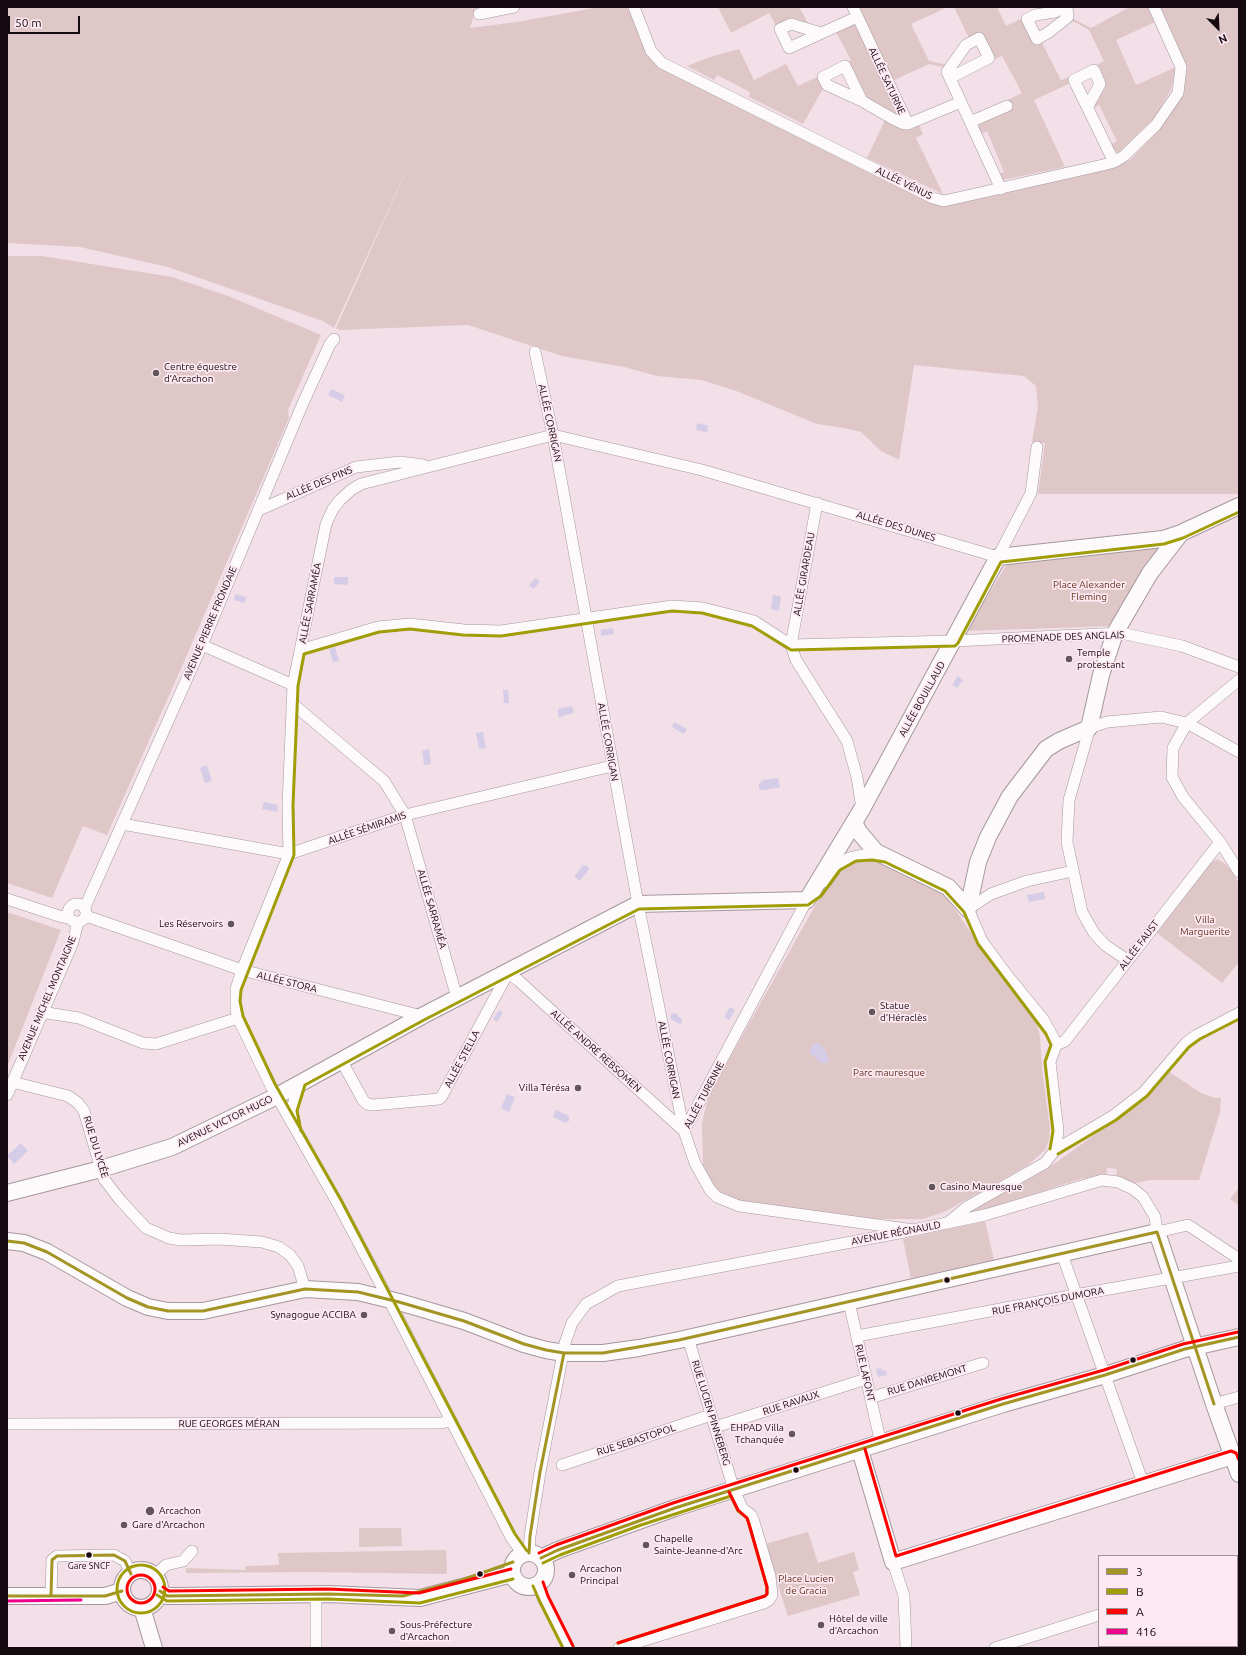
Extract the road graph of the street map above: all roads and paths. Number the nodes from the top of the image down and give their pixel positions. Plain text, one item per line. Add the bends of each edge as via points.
1 (514, 7) edge
2 (634, 7) edge
3 (1154, 7) edge
4 (855, 12) edge
5 (479, 14) dead end
6 (821, 33) dead end
7 (950, 78) dead end
8 (862, 102) dead end
9 (961, 102) junction
10 (1007, 106) dead end
11 (1088, 106) dead end
12 (970, 122) junction
13 (908, 124) junction
14 (1114, 162) junction
15 (1002, 189) junction
16 (334, 339) dead end
17 (535, 352) dead end
18 (553, 435) junction
19 (1038, 447) dead end
20 (428, 466) junction
21 (817, 503) junction
22 (1239, 506) edge
23 (258, 510) junction
24 (1180, 533) junction
25 (998, 556) junction
26 (587, 618) junction
27 (1115, 633) junction
28 (954, 640) junction
29 (202, 645) junction
30 (791, 645) junction
31 (300, 650) junction
32 (1239, 666) edge
33 (1239, 680) edge
34 (293, 685) junction
35 (293, 704) junction
36 (1187, 723) junction
37 (1089, 728) junction
38 (1239, 752) edge
39 (612, 766) junction
40 (405, 815) junction
41 (858, 816) junction
42 (122, 824) junction
43 (1220, 842) junction
44 (845, 851) junction
45 (289, 854) junction
46 (886, 857) junction
47 (1073, 871) junction
48 (1239, 872) edge
49 (7, 899) edge
50 (807, 900) junction
51 (638, 904) junction
52 (968, 909) junction
53 (79, 916) junction
54 (1127, 960) junction
55 (242, 970) junction
56 (508, 972) junction
57 (457, 998) junction
58 (42, 1012) junction
59 (1239, 1013) edge
60 (422, 1016) junction
61 (238, 1018) junction
62 (1056, 1045) junction
63 (341, 1060) junction
64 (301, 1081) junction
65 (12, 1082) junction
66 (7, 1095) edge
67 (277, 1096) junction
68 (295, 1097) junction
69 (684, 1131) junction
70 (296, 1132) junction
71 (1055, 1150) junction
72 (101, 1169) junction
73 (7, 1193) edge
74 (948, 1222) junction
75 (914, 1230) junction
76 (1157, 1232) junction
77 (7, 1241) edge
78 (1062, 1254) junction
79 (1239, 1259) edge
80 (1239, 1266) edge
81 (1172, 1279) junction
82 (305, 1289) junction
83 (1075, 1295) junction
84 (389, 1300) junction
85 (849, 1302) junction
86 (857, 1336) junction
87 (1239, 1337) edge
88 (688, 1338) junction
89 (1195, 1346) junction
90 (564, 1353) junction
91 (984, 1362) dead end
92 (1105, 1375) junction
93 (866, 1379) junction
94 (1239, 1397) edge
95 (870, 1398) junction
96 (1214, 1404) junction
97 (711, 1415) junction
98 (451, 1420) junction
99 (7, 1424) edge
100 (716, 1427) junction
101 (880, 1444) junction
102 (860, 1450) junction
103 (1236, 1455) edge
104 (562, 1465) dead end
105 (1239, 1474) edge
106 (1142, 1483) junction
107 (734, 1490) junction
108 (192, 1551) dead end
109 (524, 1560) junction
110 (893, 1562) junction
111 (131, 1574) junction
112 (154, 1576) junction
113 (538, 1584) junction
114 (122, 1591) junction
115 (160, 1591) junction
116 (316, 1595) junction
117 (7, 1596) edge
118 (51, 1596) junction
119 (142, 1608) junction
120 (1098, 1615) edge
121 (154, 1648) edge
122 (316, 1648) edge
123 (569, 1648) edge
124 (619, 1648) edge
125 (906, 1648) edge
126 (995, 1648) edge

1 - 5 street
2 - 15 street, ALLÉE VÉNUS via 651,51 662,63 926,194 944,201
3 - 14 street, ALLÉE VÉNUS via 1181,67 1178,93 1156,125 1124,156
4 - 6 street
4 - 13 street, ALLÉE SATURNE
7 - 9 street
8 - 13 street
9 - 12 street
9 - 13 street, ALLÉE SATURNE
10 - 12 street
11 - 14 street
12 - 15 street
14 - 15 street, ALLÉE VÉNUS
16 - 23 street, AVENUE PIERRE FRONDAIE via 306,396
17 - 18 street, ALLÉE CORRIGAN
18 - 20 street, ALLÉE SARRAMÉA
18 - 21 street, ALLÉE DES DUNES via 702,470
18 - 26 street, ALLÉE CORRIGAN
19 - 25 street, ALLÉE BOUILLAUD via 1031,494
20 - 23 street, ALLÉE DES PINS via 400,462 356,467
20 - 31 street, ALLÉE SARRAMÉA via 361,484 351,490 333,509 326,524
21 - 25 street, ALLÉE DES DUNES
21 - 30 street, ALLÉE GIRARDEAU
22 - 24 street, ALLÉE DES DUNES
23 - 29 street, AVENUE PIERRE FRONDAIE
24 - 25 street, ALLÉE DES DUNES via 1163,539 1140,542
24 - 27 street via 1150,573
25 - 28 street, ALLÉE BOUILLAUD
26 - 30 street via 672,606 703,608 754,621
26 - 31 street via 501,631 410,624 378,627
26 - 39 street, ALLÉE CORRIGAN
27 - 28 street, PROMENADE DES ANGLAIS
27 - 32 street, PROMENADE DES ANGLAIS via 1182,646
27 - 37 street via 1101,675
28 - 30 street, PROMENADE DES ANGLAIS
28 - 41 street, ALLÉE BOUILLAUD
29 - 34 street
29 - 42 street, AVENUE PIERRE FRONDAIE
30 - 41 street via 796,660 847,741 857,777
31 - 34 street, ALLÉE SARRAMÉA
33 - 36 street
34 - 35 street, ALLÉE SARRAMÉA
35 - 40 street, ALLÉE SARRAMÉA via 384,781
35 - 45 street via 288,804
36 - 37 street via 1161,717 1107,722
36 - 38 street
36 - 43 street via 1173,748 1172,777 1183,797
37 - 47 street via 1069,800 1067,842
37 - 52 street via 1059,740 1046,749 1010,796 978,862
39 - 40 street, ALLÉE SÉMIRAMIS
39 - 51 street, ALLÉE CORRIGAN
40 - 45 street, ALLÉE SÉMIRAMIS
40 - 57 street, ALLÉE SARRAMÉA
41 - 44 street, ALLÉE BOUILLAUD
41 - 46 street via 866,841 876,852
42 - 45 street, ALLÉE SÉMIRAMIS
42 - 53 street, AVENUE PIERRE FRONDAIE
43 - 48 street
43 - 54 street, ALLÉE FAUST
44 - 46 street
44 - 50 street, ALLÉE BOUILLAUD
45 - 55 street
46 - 52 street via 948,887
47 - 52 street via 1026,881 991,894
47 - 54 street via 1082,912 1094,933 1105,945
49 - 53 street, ALLÉE STORA via 59,916
50 - 51 street, AVENUE VICTOR HUGO
50 - 69 street, ALLÉE TURENNE
51 - 56 street, AVENUE VICTOR HUGO
51 - 69 street, ALLÉE CORRIGAN
52 - 62 street via 982,941 1043,1019
53 - 55 street, ALLÉE STORA
53 - 58 street, AVENUE MICHEL MONTAIGNE via 73,942
54 - 62 street, ALLÉE FAUST via 1066,1041
55 - 60 street, ALLÉE STORA
55 - 61 street via 236,989
56 - 57 street, AVENUE VICTOR HUGO
56 - 63 street, ALLÉE STELLA via 439,1099 367,1104 362,1100
56 - 69 street, ALLÉE ANDRÉ REBSOMEN
57 - 60 street, AVENUE VICTOR HUGO
58 - 61 street via 79,1018 142,1043 156,1044
58 - 65 street, AVENUE MICHEL MONTAIGNE
59 - 71 street via 1186,1043 1144,1092 1112,1116
60 - 63 street, AVENUE VICTOR HUGO
61 - 67 street
62 - 71 street via 1050,1062 1058,1131
63 - 64 street, AVENUE VICTOR HUGO
64 - 67 street, AVENUE VICTOR HUGO
64 - 68 street
65 - 66 street, AVENUE MICHEL MONTAIGNE
65 - 72 street, RUE DU LYCÉE via 68,1096 78,1103 84,1111
67 - 68 street
67 - 70 street
67 - 72 street, AVENUE VICTOR HUGO via 172,1147
68 - 70 street via 292,1111
69 - 75 street, ALLÉE TURENNE via 694,1163 717,1198 739,1206
70 - 84 street
71 - 74 street via 1045,1163 967,1207
72 - 73 street, AVENUE VICTOR HUGO
72 - 82 street, RUE DU LYCÉE via 104,1178 120,1200 146,1228 181,1240 262,1242 279,1247 290,1255 298,1266
74 - 75 street, AVENUE RÉGNAULD
74 - 76 street, AVENUE RÉGNAULD via 985,1215 1102,1180 1133,1188 1143,1197 1155,1217
75 - 90 street, AVENUE RÉGNAULD via 618,1286 586,1304 572,1324
76 - 78 street
76 - 79 street via 1188,1225
76 - 81 street
77 - 82 street via 24,1243 47,1252 127,1298 148,1307 168,1311 203,1311
78 - 83 street
78 - 85 street
80 - 81 street, RUE FRANÇOIS DUMORA
81 - 83 street, RUE FRANÇOIS DUMORA
81 - 89 street
82 - 84 street via 358,1292
83 - 86 street, RUE FRANÇOIS DUMORA
83 - 92 street
84 - 90 street via 464,1322 524,1344
84 - 98 street
85 - 86 street, RUE LAFONT
85 - 88 street
86 - 93 street, RUE LAFONT
87 - 89 street
88 - 90 street via 603,1353
88 - 97 street, RUE LUCIEN PINNEBERG
89 - 92 street
89 - 96 street
90 - 109 street
91 - 95 street, RUE DANREMONT
92 - 101 street via 1003,1404
92 - 106 street
93 - 95 street, RUE LAFONT
93 - 100 street, RUE RAVAUX
94 - 96 street
95 - 101 street, RUE LAFONT
96 - 103 street
97 - 100 street, RUE LUCIEN PINNEBERG
97 - 104 street, RUE SEBASTOPOL
98 - 99 street, RUE GEORGES MÉRAN via 442,1423
98 - 109 street
100 - 107 street, RUE LUCIEN PINNEBERG
101 - 102 street
102 - 107 street
102 - 110 street
103 - 105 street
103 - 106 street
106 - 110 street
107 - 109 street
107 - 124 street, RUE LUCIEN PINNEBERG via 742,1508 751,1515 754,1522 772,1586 769,1600
108 - 112 street via 183,1561 166,1565
109 - 113 street via 546,1569
109 - 113 street via 518,1583 528,1587
109 - 116 street via 420,1598
110 - 125 street via 904,1596
111 - 112 street via 139,1570
111 - 114 street via 124,1581
111 - 118 street via 125,1561 114,1555 57,1556 52,1560
112 - 115 street via 158,1580
113 - 123 street
114 - 118 street via 106,1596
114 - 119 street via 127,1601
115 - 116 street via 167,1596
115 - 119 street via 156,1601
116 - 122 street
117 - 118 street
119 - 121 street
120 - 126 street

